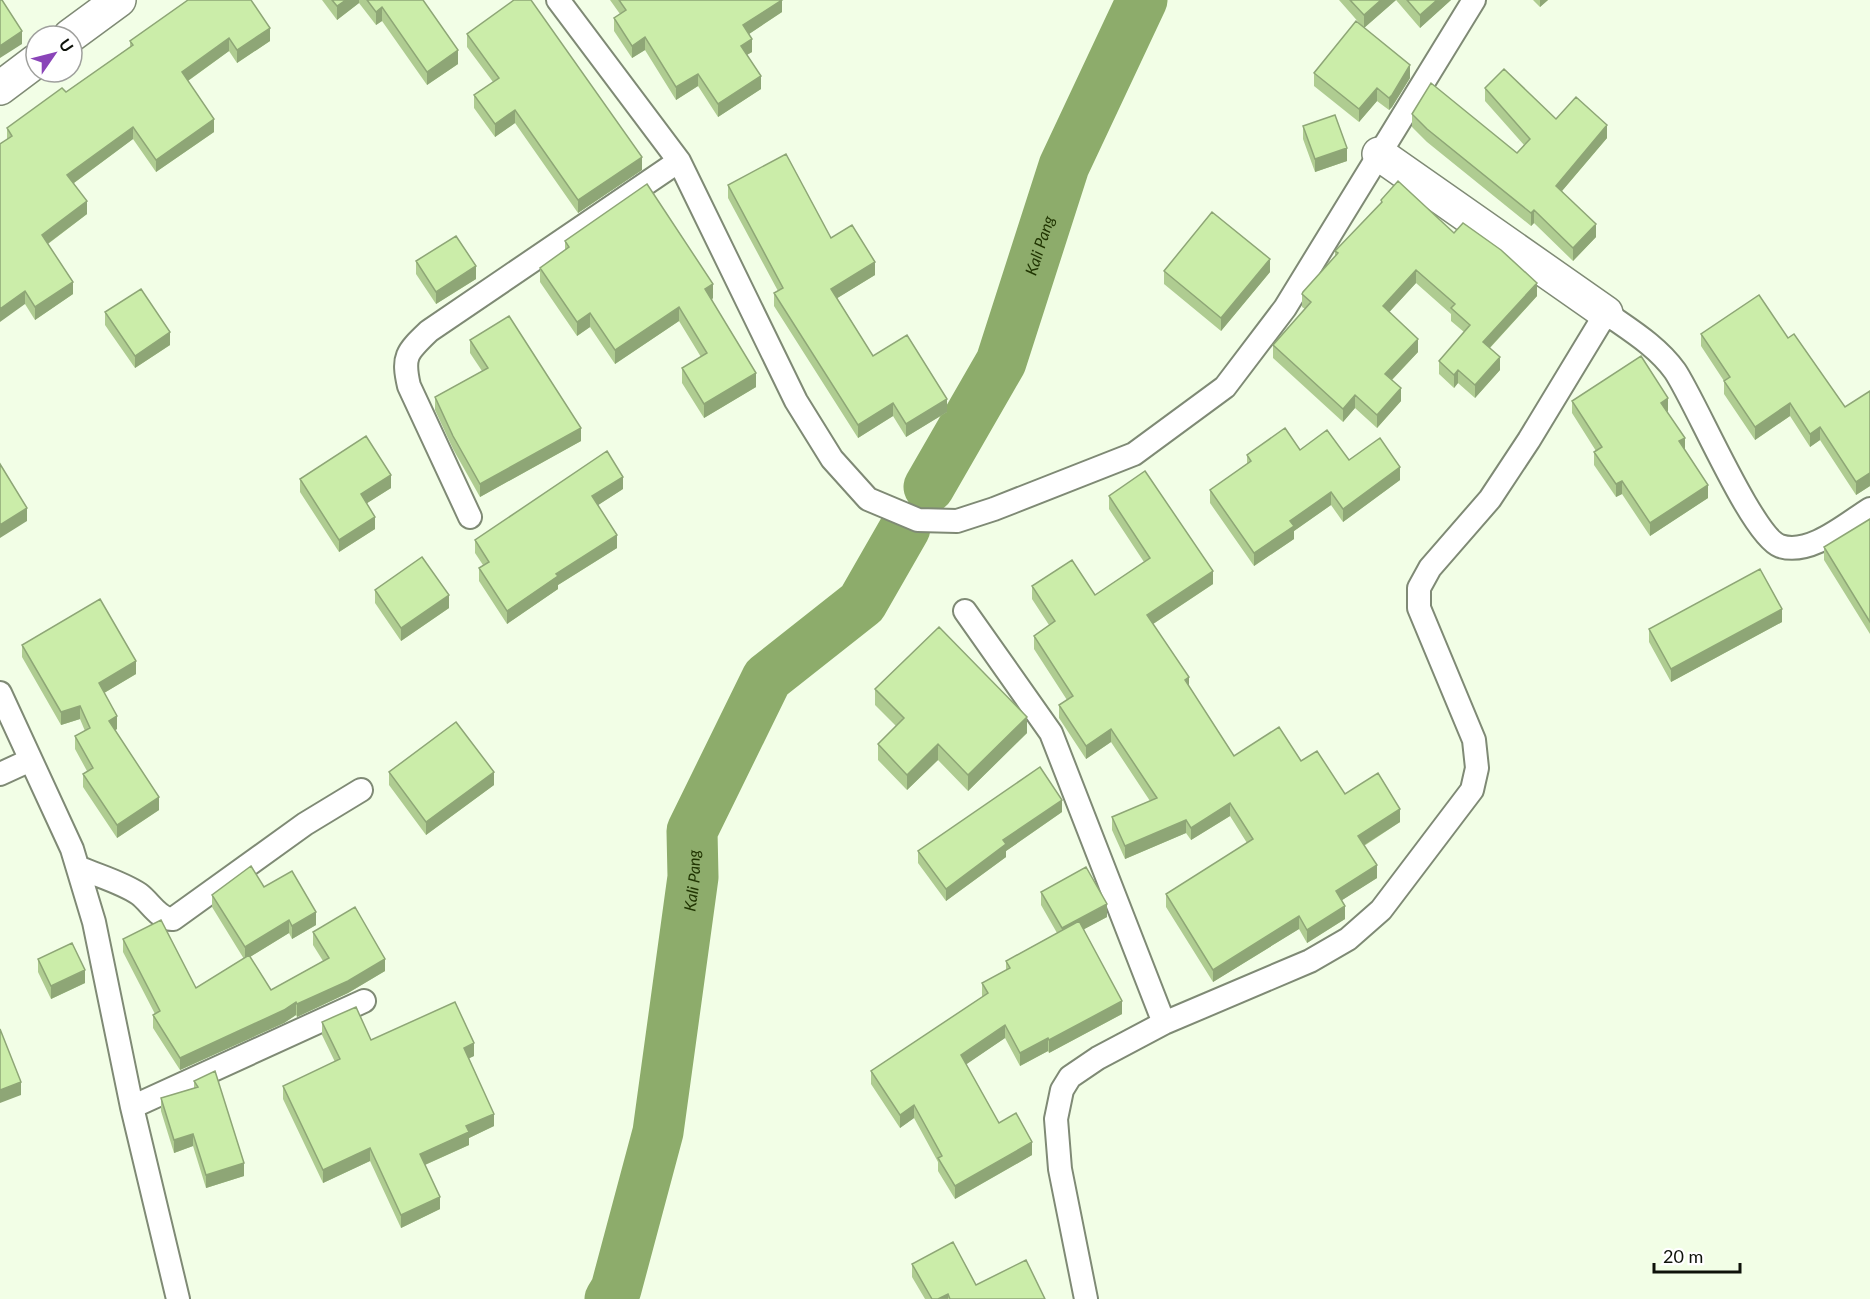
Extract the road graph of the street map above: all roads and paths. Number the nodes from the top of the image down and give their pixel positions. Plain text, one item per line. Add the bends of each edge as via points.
1 (119, 0) edge
2 (558, 0) edge
3 (1474, 0) edge
4 (84, 26) edge
5 (24, 70) edge
6 (0, 88) edge
7 (1379, 153) junction
8 (679, 161) junction
9 (1606, 312) junction
10 (1870, 509) edge
11 (470, 517) dead end
12 (964, 611) dead end
13 (0, 693) edge
14 (31, 762) junction
15 (0, 774) edge
16 (361, 790) dead end
17 (78, 867) junction
18 (364, 1002) dead end
19 (1164, 1023) junction
20 (132, 1107) junction
21 (178, 1299) edge
22 (1086, 1299) edge

1 - 4 street
2 - 8 street
3 - 7 street
5 - 6 street
7 - 8 street via 1285,308 1226,387 1134,454 957,521 918,520 868,499 832,459 796,401
7 - 9 street
8 - 11 street via 429,331 407,355 409,386
9 - 10 street via 1656,349 1675,372 1747,506 1762,530 1779,546 1817,543
9 - 19 street via 1497,489 1430,568 1419,588 1419,608 1474,740 1477,768 1472,790 1381,910 1348,939 1310,961
12 - 19 street via 1051,733
13 - 14 street
14 - 15 street
14 - 17 street
16 - 17 street via 305,824 173,920 167,920 140,895
17 - 20 street via 94,922
18 - 20 street
19 - 22 street via 1098,1058 1071,1077 1062,1090 1056,1119 1060,1169
20 - 21 street

